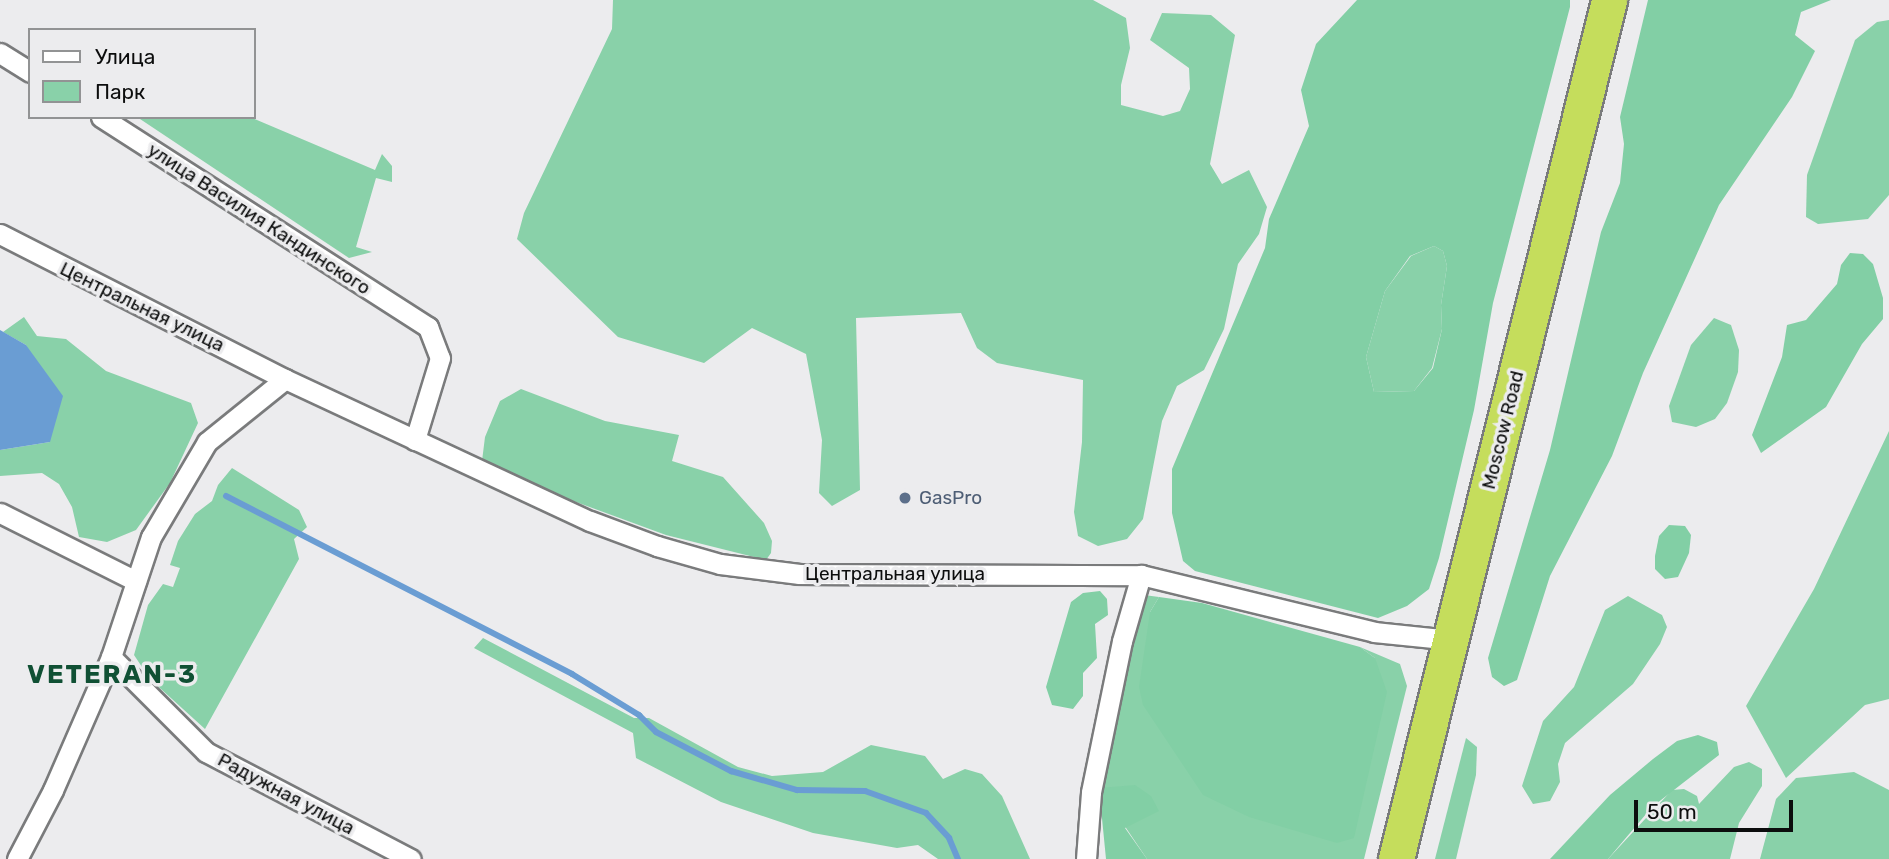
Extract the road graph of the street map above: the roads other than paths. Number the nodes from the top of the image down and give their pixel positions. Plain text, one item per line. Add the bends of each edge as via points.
1 (1609, 0) edge
2 (0, 52) edge
3 (28, 71) edge
4 (103, 119) edge
5 (0, 234) edge
6 (285, 379) junction
7 (415, 440) junction
8 (0, 513) edge
9 (1141, 575) junction
10 (136, 581) junction
11 (1451, 640) junction
12 (111, 657) junction
13 (17, 859) edge
14 (411, 859) edge
15 (1086, 859) edge
16 (1396, 859) edge

1 - 11 highway, Moscow Road
2 - 3 street
4 - 7 street, улица Василия Кандинского via 419,321 435,336 440,358
5 - 6 street, Центральная улица
6 - 7 street, Центральная улица
6 - 10 street via 207,442 151,537
7 - 9 street, Центральная улица via 590,521 720,564 845,576
8 - 10 street
9 - 11 street, Центральная улица via 1374,632
9 - 15 street via 1122,641 1091,792
10 - 12 street
11 - 16 highway, Moscow Road
12 - 13 street via 53,790
12 - 14 street, Радужная улица via 206,752

